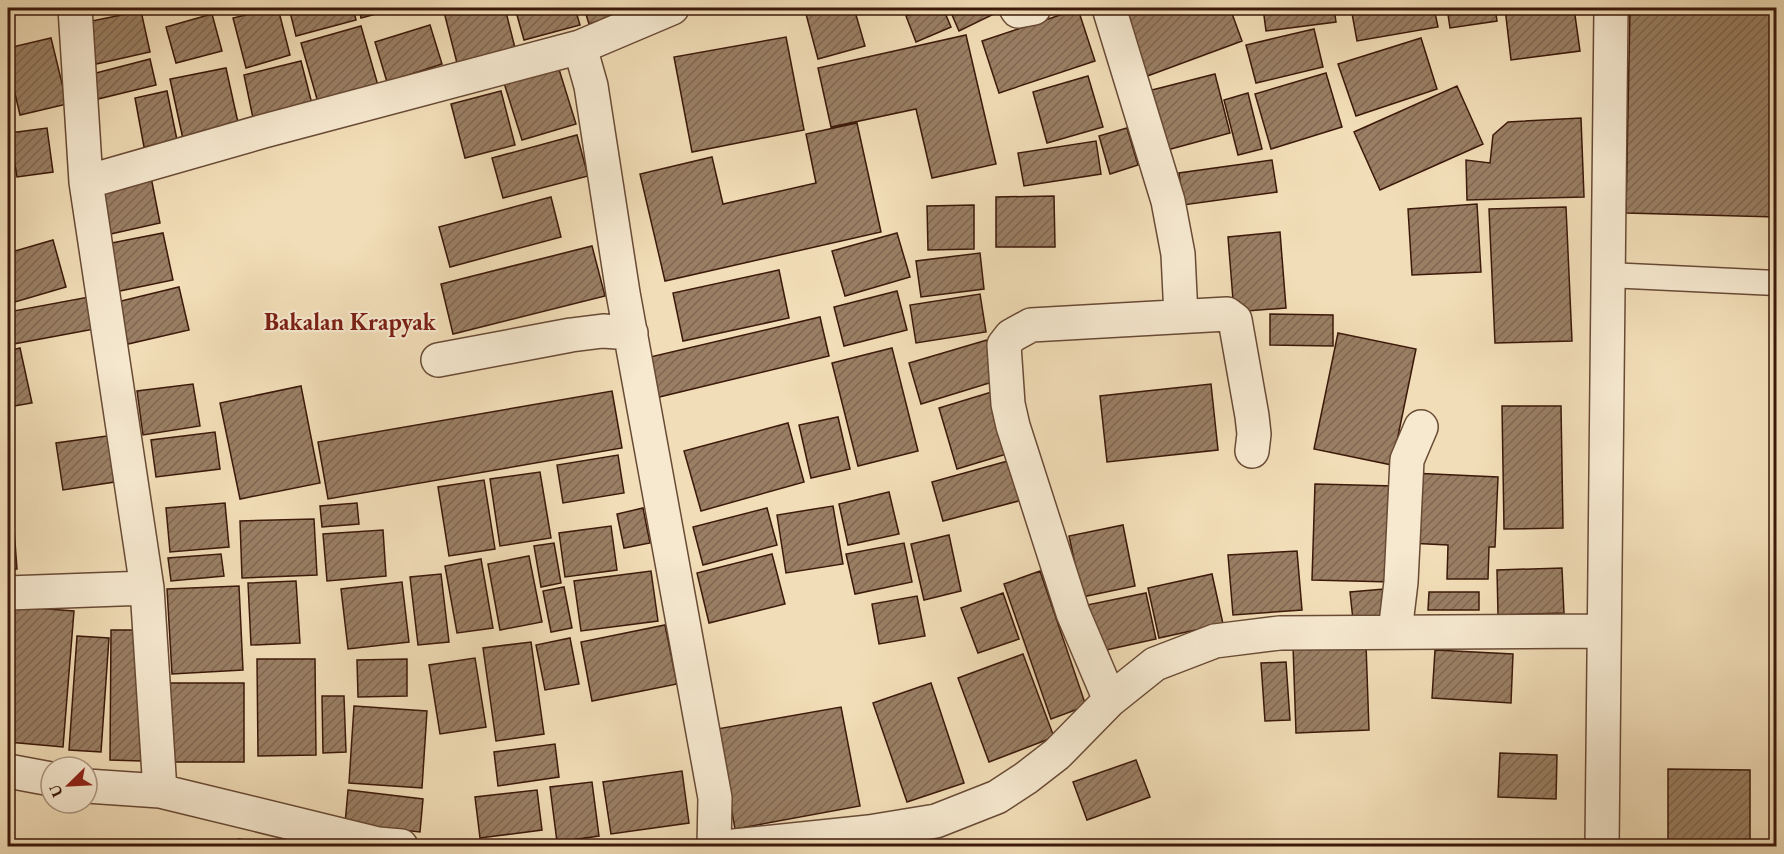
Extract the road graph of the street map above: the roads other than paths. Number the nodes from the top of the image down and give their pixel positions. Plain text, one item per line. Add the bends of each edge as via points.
1 (75, 8) edge
2 (672, 8) edge
3 (1016, 8) edge
4 (1034, 8) edge
5 (1109, 8) edge
6 (1611, 8) edge
7 (580, 47) junction
8 (86, 182) junction
9 (1608, 275) junction
10 (1776, 283) edge
11 (1181, 316) junction
12 (631, 333) junction
13 (438, 360) dead end
14 (1421, 427) dead end
15 (1252, 451) dead end
16 (147, 588) junction
17 (8, 593) edge
18 (1604, 631) junction
19 (1395, 632) junction
20 (1110, 700) junction
21 (8, 771) edge
22 (39, 777) edge
23 (99, 787) edge
24 (160, 791) junction
25 (401, 846) edge
26 (714, 846) edge
27 (734, 846) edge
28 (1602, 846) edge

1 - 8 street
2 - 7 street
3 - 4 street
5 - 11 street via 1168,201 1178,254
6 - 9 street
7 - 8 street
7 - 12 street via 591,86
8 - 16 street
9 - 10 lane
9 - 18 street
11 - 15 street via 1219,313 1235,320 1252,416
11 - 20 street via 1031,325 1011,336 1004,345 1013,426 1073,613
12 - 13 street via 571,335
12 - 26 street via 715,798
14 - 19 street via 1407,460
16 - 17 street
16 - 24 street
18 - 19 street
18 - 28 street
19 - 20 street via 1280,633 1215,641 1155,664
20 - 27 street via 1057,754 1026,778 997,797 936,821
21 - 22 street
23 - 24 street
24 - 25 street via 378,844

